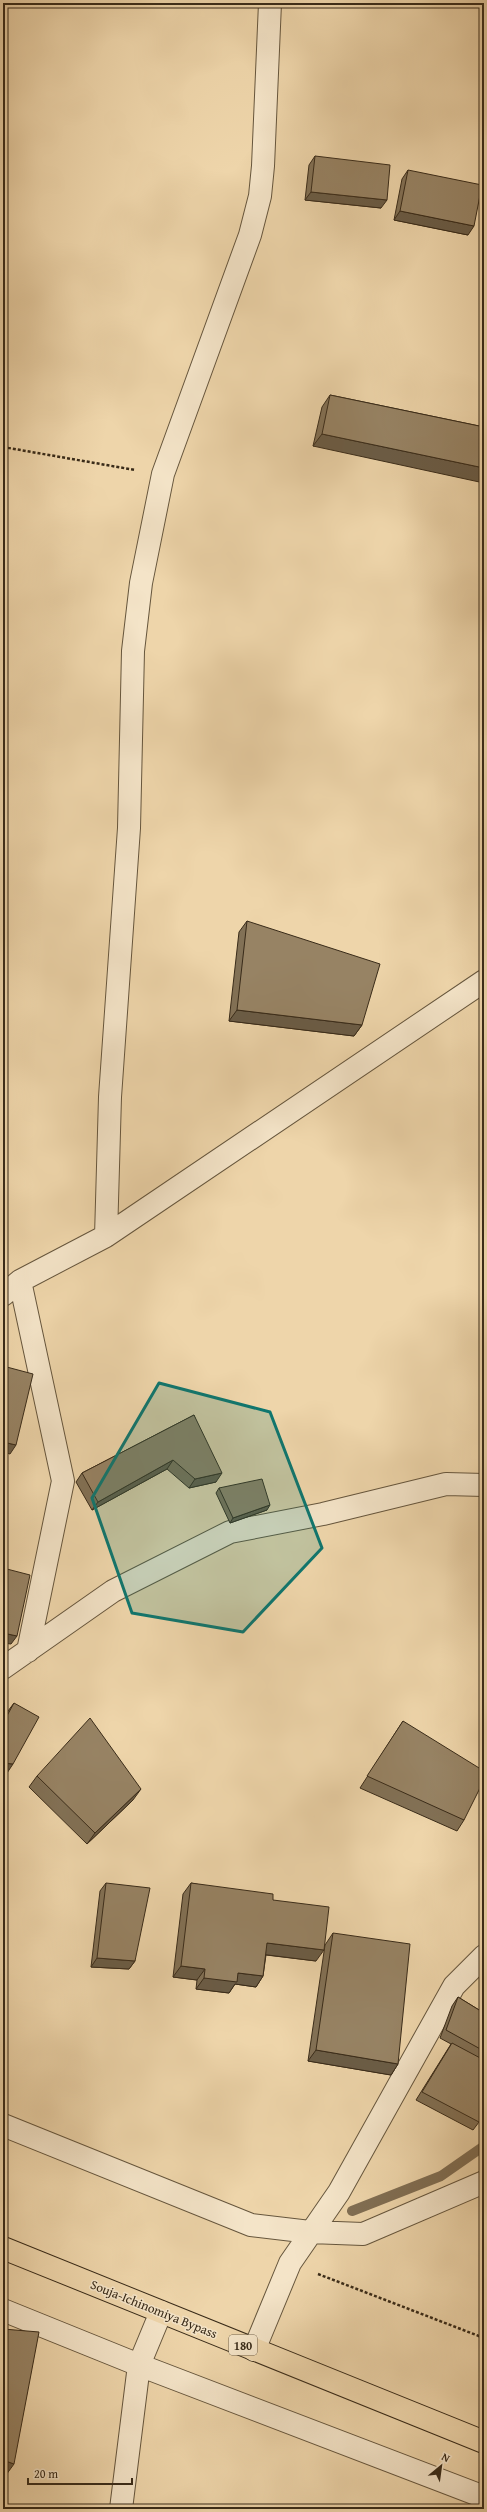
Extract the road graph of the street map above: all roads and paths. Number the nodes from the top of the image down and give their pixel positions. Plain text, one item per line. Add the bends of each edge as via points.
1 (270, 3) edge
2 (3, 447) edge
3 (163, 474) junction
4 (484, 981) edge
5 (106, 1236) junction
6 (20, 1281) junction
7 (3, 1295) edge
8 (484, 1485) edge
9 (28, 1651) junction
10 (3, 1668) edge
11 (484, 1956) edge
12 (3, 2125) edge
13 (484, 2182) edge
14 (310, 2232) junction
15 (3, 2248) edge
16 (290, 2263) junction
17 (3, 2310) edge
18 (161, 2312) junction
19 (484, 2338) edge
20 (254, 2350) junction
21 (139, 2366) junction
22 (484, 2442) edge
23 (484, 2497) edge
24 (121, 2509) edge

1 - 3 street via 260,196 250,235
2 - 3 path
3 - 5 street via 141,583 133,651 129,828 110,1096
4 - 5 street
5 - 6 street
6 - 7 street
6 - 9 street via 63,1481
8 - 9 street via 446,1484 322,1514 230,1532 113,1591
9 - 10 street
11 - 14 street via 454,1986 339,2192
12 - 14 street via 251,2225
13 - 14 street via 363,2234
14 - 16 street
15 - 18 highway, Souja-Ichinomiya Bypass / 180
16 - 19 path
16 - 20 street
17 - 21 street
18 - 20 highway, Souja-Ichinomiya Bypass / 180
18 - 21 street
20 - 22 highway, Souja-Ichinomiya Bypass / 180
21 - 23 street
21 - 24 street

